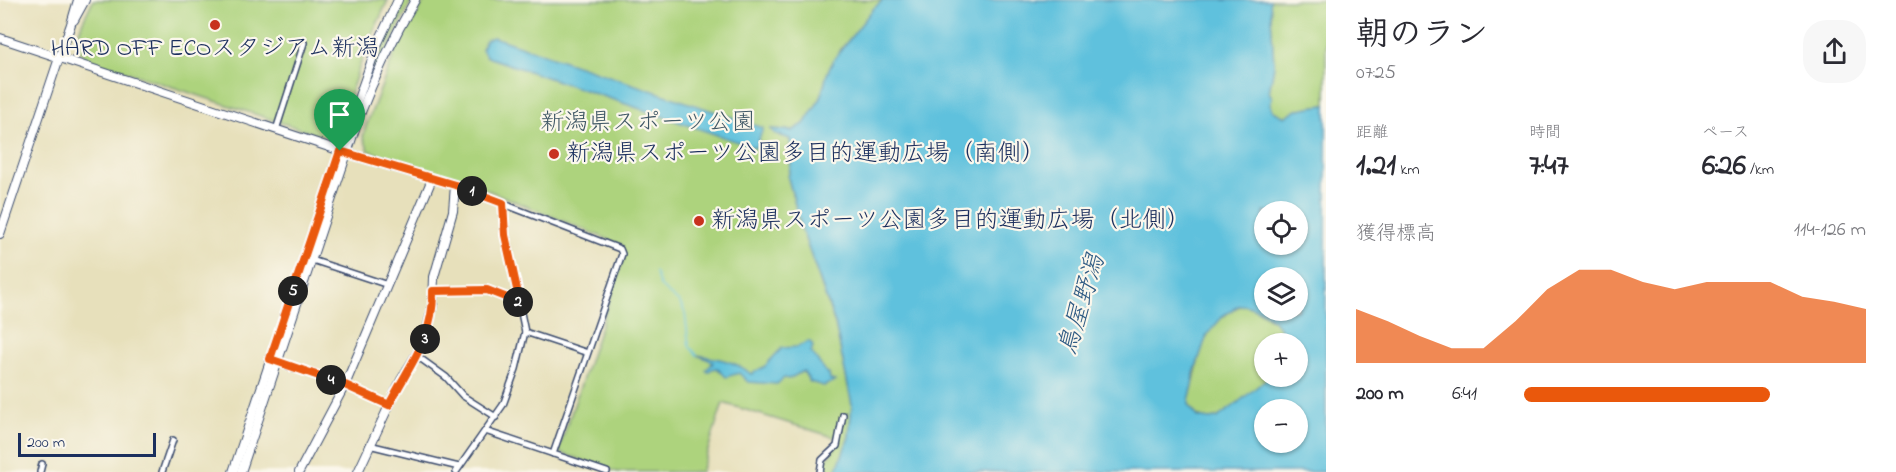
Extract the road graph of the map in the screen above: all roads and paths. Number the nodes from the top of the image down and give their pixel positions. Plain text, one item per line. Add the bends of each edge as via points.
1 (78, 0) edge
2 (85, 0) edge
3 (398, 0) edge
4 (415, 0) edge
5 (71, 24) junction
6 (0, 38) edge
7 (304, 43) dead end
8 (59, 58) junction
9 (276, 130) junction
10 (344, 152) junction
11 (432, 179) junction
12 (455, 185) junction
13 (503, 203) junction
14 (0, 234) edge
15 (312, 260) junction
16 (388, 285) junction
17 (433, 291) junction
18 (520, 303) junction
19 (525, 332) junction
20 (585, 352) dead end
21 (417, 356) junction
22 (273, 360) junction
23 (345, 385) junction
24 (389, 405) junction
25 (843, 415) dead end
26 (496, 417) junction
27 (485, 431) junction
28 (173, 440) dead end
29 (369, 446) junction
30 (553, 454) junction
31 (42, 464) dead end
32 (586, 469) edge
33 (458, 470) edge
34 (39, 472) edge
35 (162, 472) edge
36 (233, 472) edge
37 (241, 472) edge
38 (299, 472) edge
39 (358, 472) edge
40 (607, 472) edge
41 (820, 472) edge

1 - 5 main road
2 - 5 main road
3 - 10 main road via 378,43
4 - 10 main road via 388,49
5 - 8 main road
6 - 8 main road
7 - 9 street
8 - 9 main road
8 - 14 main road
9 - 10 main road
10 - 11 main road
10 - 15 main road
10 - 22 main road
11 - 12 main road
11 - 16 main road
12 - 13 street
12 - 17 main road via 453,211
13 - 18 street via 505,235
13 - 30 street via 611,244 622,254
15 - 16 street
15 - 22 main road
16 - 23 main road
17 - 18 street via 487,290
17 - 21 main road via 428,328
18 - 19 street
19 - 20 street
19 - 26 street via 511,383
21 - 24 main road
21 - 26 street via 446,377 463,396
22 - 23 street
22 - 36 main road
22 - 37 main road
23 - 24 street
23 - 38 main road
24 - 29 main road
25 - 41 street via 837,446 822,460
26 - 27 street
27 - 30 street
27 - 33 street
28 - 35 street
29 - 33 street
29 - 39 main road
30 - 32 street
31 - 34 street
32 - 40 street

